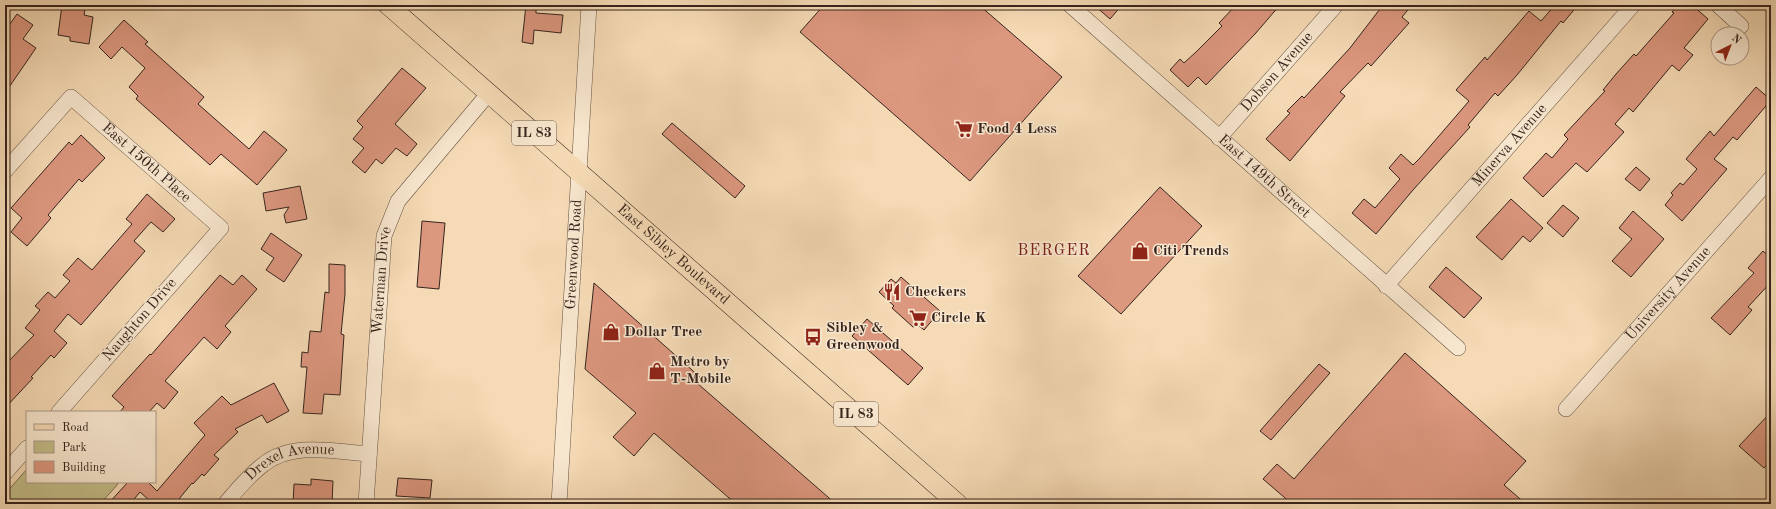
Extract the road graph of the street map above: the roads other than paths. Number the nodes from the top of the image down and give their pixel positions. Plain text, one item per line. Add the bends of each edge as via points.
1 (388, 5) edge
2 (590, 5) edge
3 (1070, 5) edge
4 (1336, 5) edge
5 (1633, 5) edge
6 (1718, 5) edge
7 (1741, 26) dead end
8 (489, 94) junction
9 (1219, 138) junction
10 (5, 171) edge
11 (579, 172) junction
12 (1771, 178) edge
13 (221, 228) joint
14 (1386, 286) junction
15 (1458, 348) dead end
16 (1566, 409) dead end
17 (60, 411) edge
18 (26, 449) edge
19 (369, 454) junction
20 (5, 473) edge
21 (225, 504) edge
22 (366, 504) edge
23 (559, 504) edge
24 (958, 504) edge

1 - 8 main road, East Sibley Boulevard / IL 83
2 - 11 street, Greenwood Road
3 - 9 street, East 149th Street
4 - 9 street, Dobson Avenue
5 - 14 street, Minerva Avenue
6 - 7 street
8 - 11 main road, East Sibley Boulevard / IL 83
8 - 19 street, Waterman Drive via 398,201 384,236
9 - 14 street, East 149th Street
10 - 13 street, East 150th Place via 71,97
11 - 23 street, Greenwood Road
11 - 24 main road, East Sibley Boulevard / IL 83
12 - 16 street, University Avenue
13 - 17 street, Naughton Drive
14 - 15 street, East 149th Street
18 - 20 street
19 - 21 street, Drexel Avenue via 302,450 282,454 264,463
19 - 22 street, Waterman Drive

